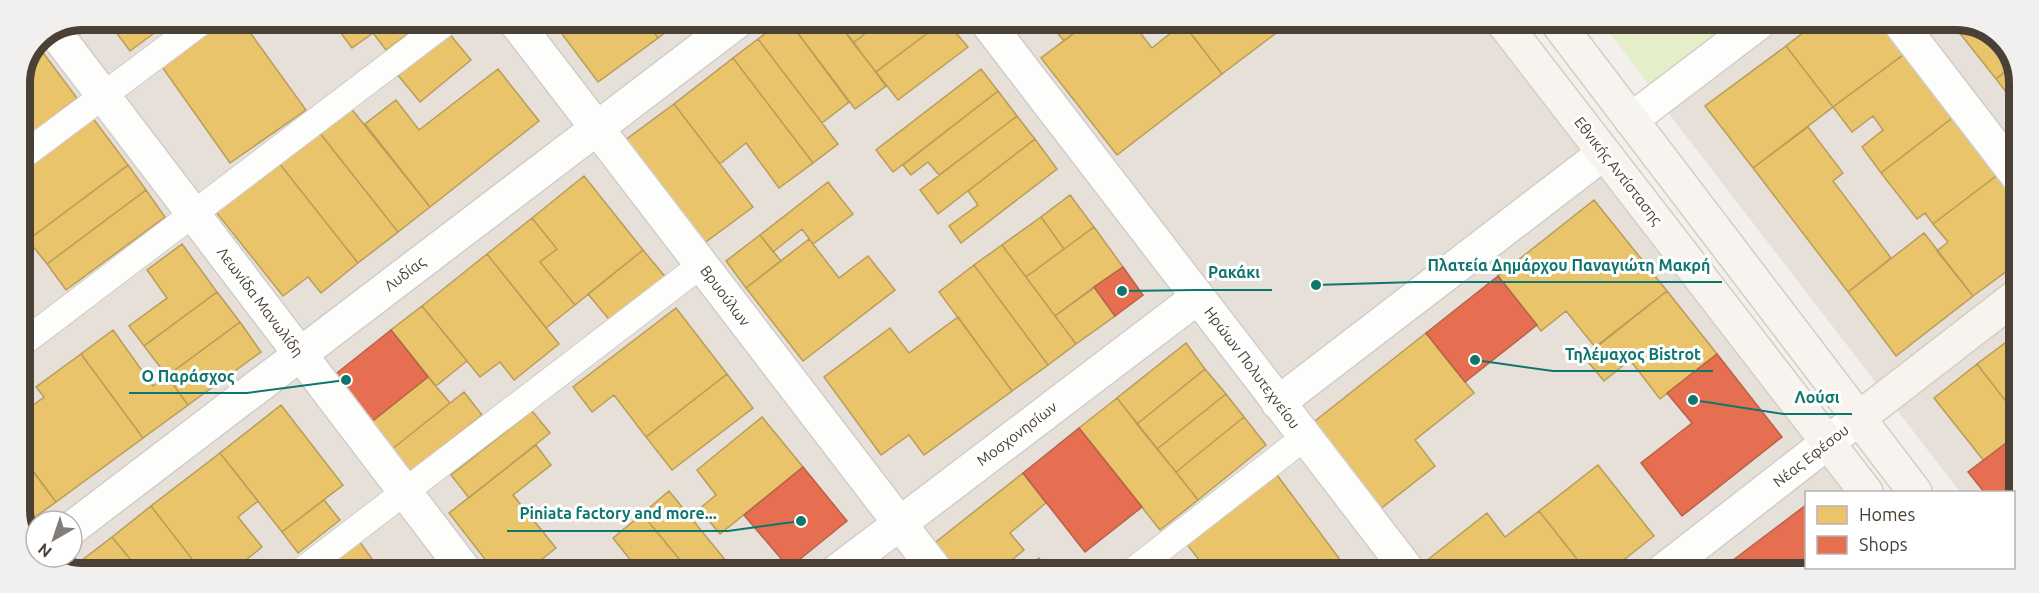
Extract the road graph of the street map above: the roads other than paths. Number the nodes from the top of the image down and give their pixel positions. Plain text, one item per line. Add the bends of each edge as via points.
1 (190, 30) edge
2 (436, 30) edge
3 (522, 30) edge
4 (726, 30) edge
5 (992, 30) edge
6 (1509, 30) edge
7 (1563, 30) edge
8 (1749, 30) edge
9 (1906, 30) edge
10 (58, 37) edge
11 (102, 94) junction
12 (1631, 120) junction
13 (597, 129) junction
14 (30, 150) edge
15 (1604, 153) junction
16 (2009, 165) edge
17 (194, 215) junction
18 (701, 265) junction
19 (1198, 297) junction
20 (2009, 302) edge
21 (30, 338) edge
22 (300, 354) junction
23 (1278, 403) junction
24 (1859, 418) junction
25 (1305, 437) junction
26 (1828, 443) junction
27 (1865, 491) edge
28 (1915, 491) edge
29 (406, 492) junction
30 (84, 519) edge
31 (900, 524) junction
32 (312, 563) edge
33 (459, 563) edge
34 (848, 563) edge
35 (930, 563) edge
36 (1153, 563) edge
37 (1396, 563) edge
38 (1678, 563) edge

1 - 11 lane
2 - 17 lane
3 - 13 street, Βρυούλων
4 - 13 street, Λυδίας
5 - 19 street, Ηρώων Πολυτεχνείου
6 - 15 main road, Εθνικής Αντίστασης
7 - 12 main road
8 - 12 street
9 - 16 street
10 - 11 street, Λεωνίδα Μανωλίδη
11 - 14 lane
11 - 17 street, Λεωνίδα Μανωλίδη
12 - 24 main road
13 - 18 street, Βρυούλων
13 - 22 street, Λυδίας
15 - 23 street
15 - 26 main road, Εθνικής Αντίστασης
17 - 21 lane
17 - 22 street, Λεωνίδα Μανωλίδη
18 - 29 lane
18 - 31 street, Βρυούλων
19 - 23 street, Ηρώων Πολυτεχνείου
19 - 31 street, Μοσχονησίων
20 - 24 main road, Νέας Εφέσου
22 - 29 street, Λεωνίδα Μανωλίδη
22 - 30 street, Λυδίας
23 - 25 street, Ηρώων Πολυτεχνείου
24 - 26 street, Νέας Εφέσου
24 - 28 main road
25 - 36 lane
25 - 37 street, Ηρώων Πολυτεχνείου
26 - 27 main road, Εθνικής Αντίστασης
26 - 38 street, Νέας Εφέσου
29 - 32 lane
29 - 33 street, Λεωνίδα Μανωλίδη
31 - 34 street, Μοσχονησίων
31 - 35 street, Βρυούλων

